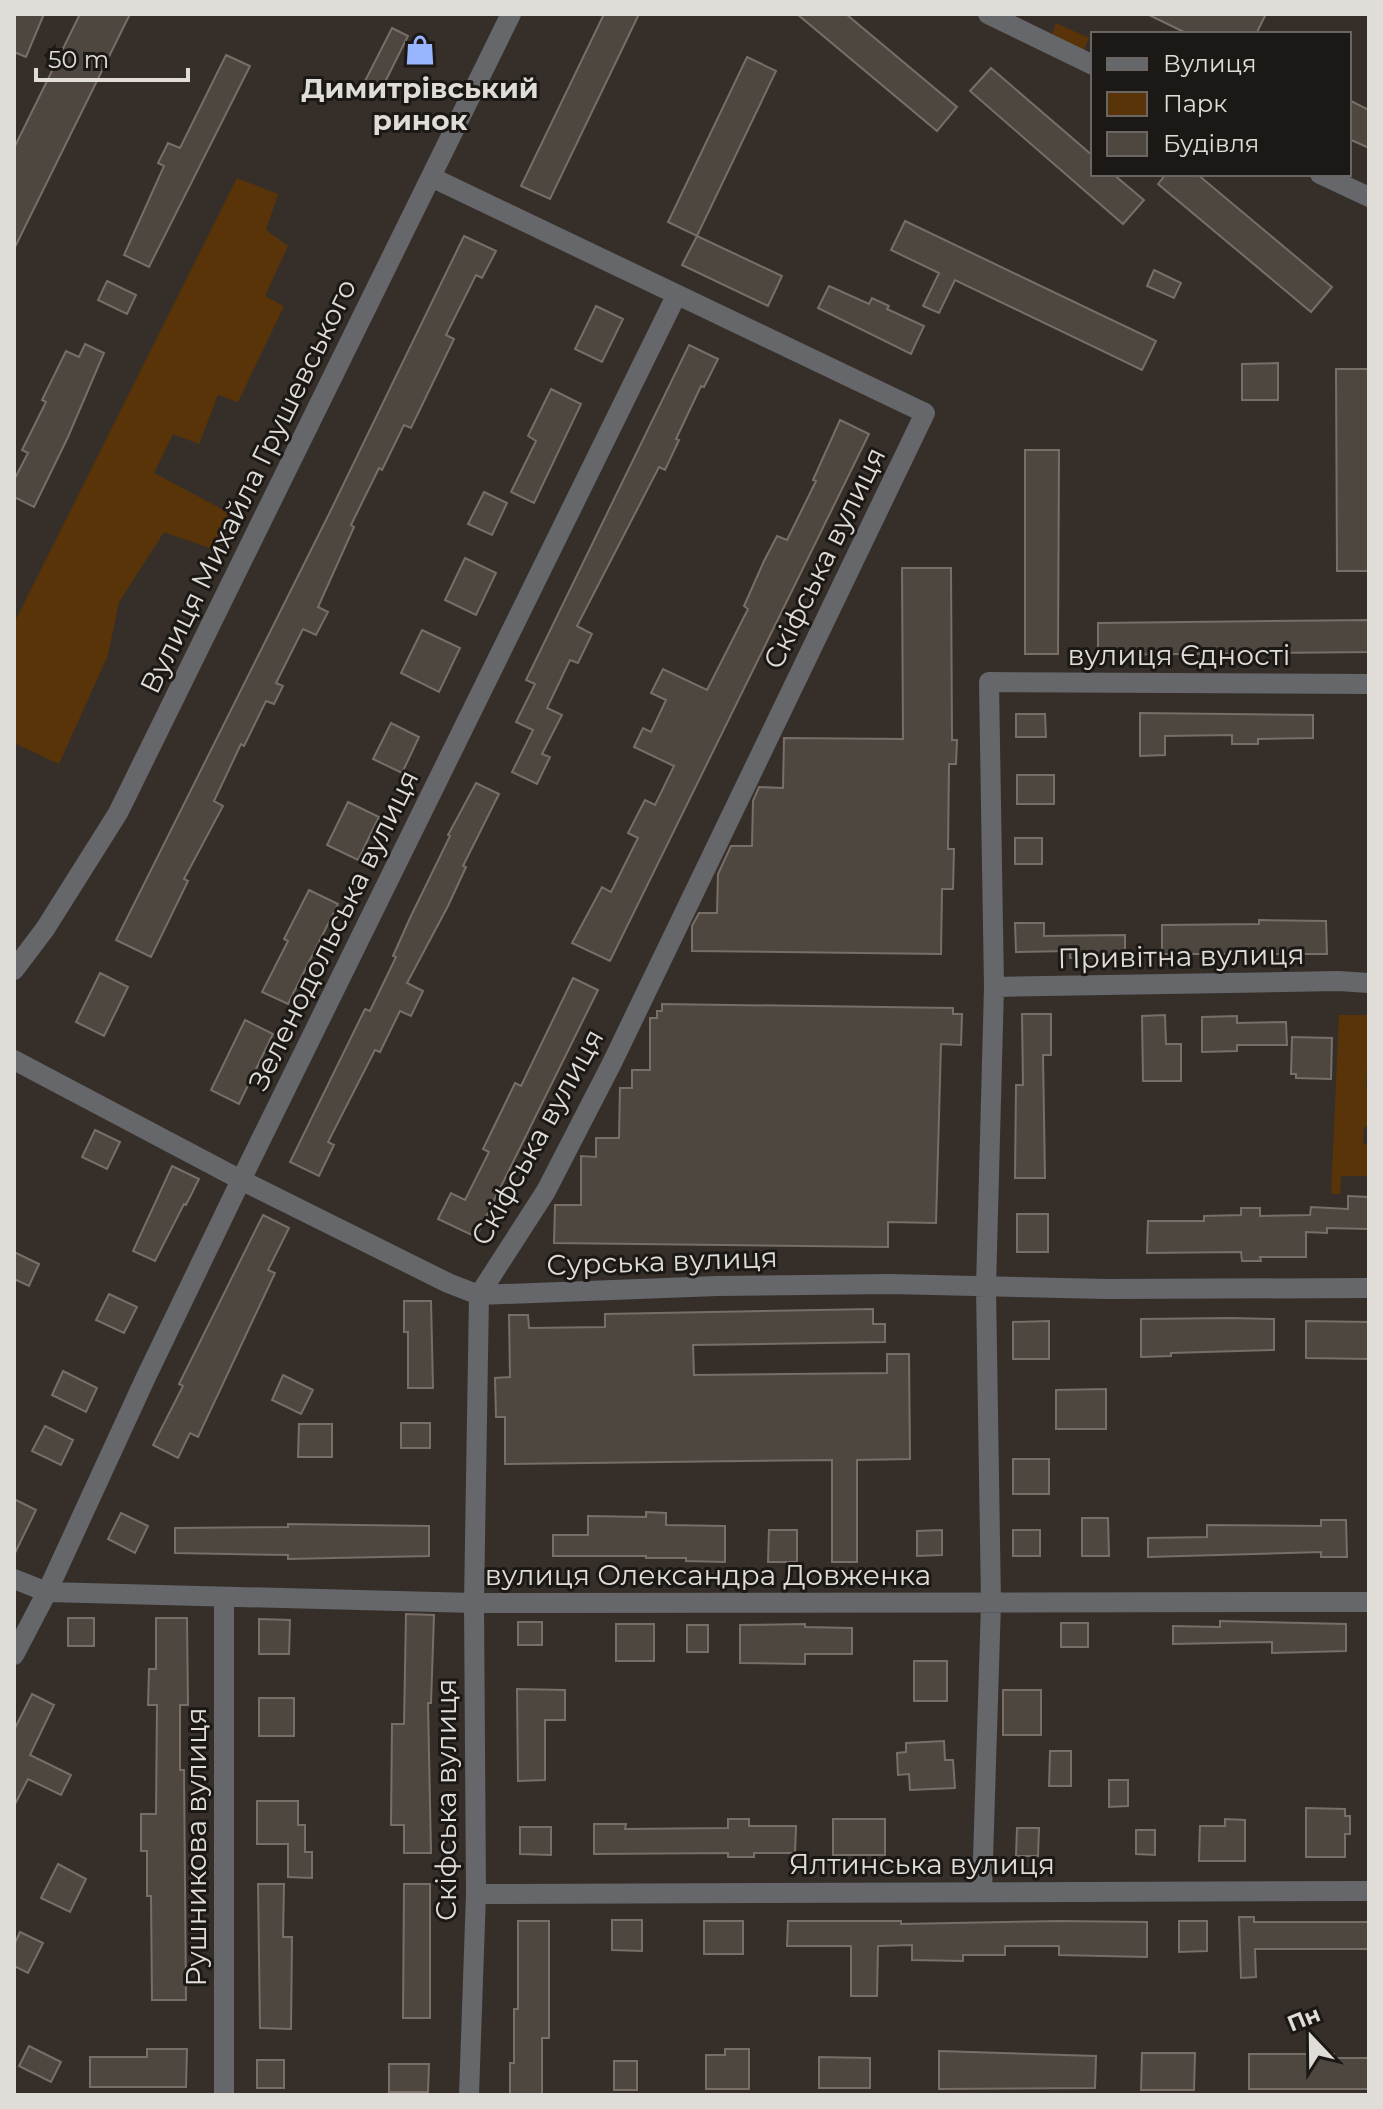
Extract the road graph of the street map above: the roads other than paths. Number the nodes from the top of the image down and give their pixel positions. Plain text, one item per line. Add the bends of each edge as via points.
1 (511, 14) edge
2 (988, 14) edge
3 (1091, 64) edge
4 (1324, 176) edge
5 (431, 177) junction
6 (1369, 197) edge
7 (676, 296) junction
8 (1369, 684) edge
9 (14, 970) edge
10 (1369, 983) edge
11 (994, 987) junction
12 (14, 1060) edge
13 (241, 1180) junction
14 (986, 1287) junction
15 (1369, 1288) edge
16 (479, 1295) junction
17 (14, 1579) edge
18 (47, 1592) junction
19 (224, 1598) junction
20 (1369, 1602) edge
21 (474, 1603) junction
22 (991, 1603) junction
23 (14, 1655) edge
24 (982, 1891) junction
25 (1369, 1891) edge
26 (476, 1894) junction
27 (224, 2095) edge
28 (469, 2095) edge

1 - 5 street, Вулиця Михайла Грушевського
2 - 3 street
4 - 6 street
5 - 7 street
5 - 9 street, Вулиця Михайла Грушевського via 118,813
7 - 13 street, Зеленодольська вулиця
7 - 16 street, Скіфська вулиця via 925,413 612,1063 546,1191
8 - 11 street, вулиця Єдності via 989,682
10 - 11 street, Привітна вулиця
11 - 14 street
12 - 13 street, Сурська вулиця
13 - 16 street, Сурська вулиця
13 - 18 street, Зеленодольська вулиця
14 - 15 street, Сурська вулиця
14 - 16 street, Сурська вулиця via 748,1286
14 - 22 street
16 - 21 street, Скіфська вулиця
17 - 18 street
18 - 19 street, вулиця Олександра Довженка
18 - 23 street, Зеленодольська вулиця
19 - 21 street, вулиця Олександра Довженка
19 - 27 street, Рушникова вулиця
20 - 22 street, вулиця Олександра Довженка
21 - 22 street, вулиця Олександра Довженка
21 - 26 street, Скіфська вулиця
22 - 24 street
24 - 25 street, Ялтинська вулиця
24 - 26 street, Ялтинська вулиця
26 - 28 street, Скіфська вулиця

